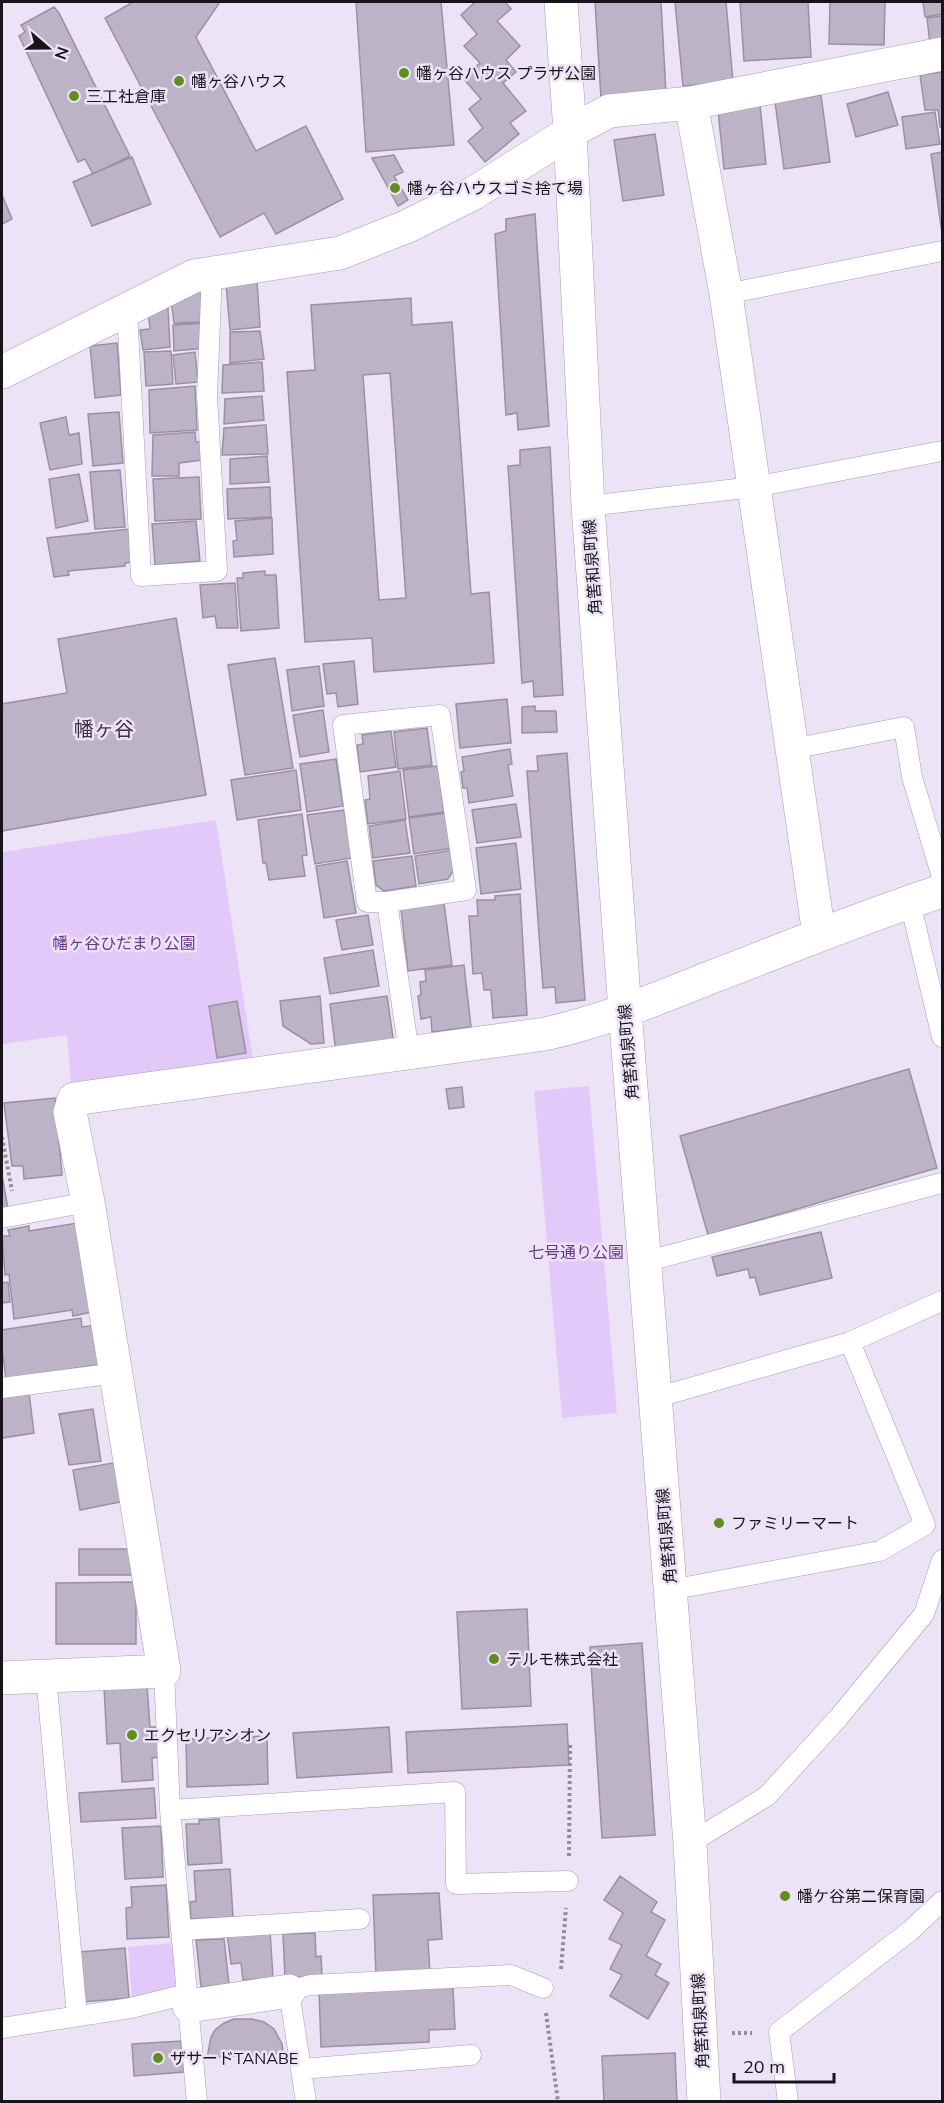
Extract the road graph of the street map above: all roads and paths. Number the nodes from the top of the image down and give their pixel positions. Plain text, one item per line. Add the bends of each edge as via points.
1 (561, 2) edge
2 (942, 54) edge
3 (691, 103) junction
4 (570, 132) junction
5 (942, 251) edge
6 (212, 272) junction
7 (726, 294) junction
8 (127, 310) junction
9 (2, 372) edge
10 (942, 451) edge
11 (754, 487) junction
12 (588, 506) junction
13 (792, 749) junction
14 (942, 877) edge
15 (942, 891) edge
16 (387, 902) junction
17 (910, 902) junction
18 (819, 935) junction
19 (625, 1011) junction
20 (942, 1037) edge
21 (409, 1053) junction
22 (2, 1137) edge
23 (942, 1183) edge
24 (88, 1202) junction
25 (9, 1216) edge
26 (644, 1262) junction
27 (942, 1301) edge
28 (850, 1342) junction
29 (117, 1373) junction
30 (2, 1388) edge
31 (655, 1398) junction
32 (942, 1560) edge
33 (670, 1590) junction
34 (164, 1671) junction
35 (46, 1675) junction
36 (2, 1678) edge
37 (570, 1745) dead end
38 (170, 1810) junction
39 (690, 1843) junction
40 (568, 1881) junction
41 (942, 1900) edge
42 (360, 1919) dead end
43 (182, 1930) junction
44 (543, 1988) junction
45 (289, 1991) junction
46 (188, 2000) junction
47 (77, 2016) junction
48 (2, 2028) edge
49 (471, 2055) dead end
50 (301, 2069) junction
51 (197, 2102) edge
52 (306, 2102) edge
53 (558, 2102) edge
54 (705, 2102) edge
55 (788, 2102) edge

1 - 4 street, 角筈和泉町線
2 - 3 street
3 - 4 street via 609,111
3 - 7 street
4 - 6 street via 474,193 408,226 340,253
4 - 12 street, 角筈和泉町線
5 - 7 lane
6 - 8 street via 194,276
6 - 8 lane via 207,396 217,571 141,576
7 - 11 street
8 - 9 street
10 - 11 lane
11 - 12 lane
11 - 13 street
12 - 19 street, 角筈和泉町線
13 - 14 lane via 904,727 912,777
13 - 18 street
15 - 17 street
16 - 16 lane via 466,890 440,715 343,725 367,902
16 - 21 lane
17 - 18 street
17 - 20 lane
18 - 19 street
19 - 21 street via 545,1034
19 - 26 street, 角筈和泉町線
21 - 24 street via 74,1099 70,1112
22 - 25 path
23 - 26 lane
24 - 25 lane
24 - 29 street
26 - 31 street, 角筈和泉町線
27 - 28 lane
28 - 31 lane
28 - 33 lane via 925,1525 880,1551
29 - 30 lane
29 - 34 street
31 - 33 street, 角筈和泉町線
32 - 39 lane via 924,1614 839,1717 767,1796
33 - 39 street, 角筈和泉町線
34 - 35 street
34 - 38 lane
35 - 36 street
35 - 47 lane
37 - 40 path
38 - 40 lane via 455,1792 456,1884
38 - 43 lane
39 - 54 street, 角筈和泉町線
40 - 44 path via 561,1981
41 - 55 lane via 910,1931 779,2032
42 - 43 lane
43 - 46 lane
44 - 45 lane via 511,1976 310,1985
44 - 53 path
45 - 46 street
45 - 50 lane
46 - 47 lane
46 - 51 lane
47 - 48 lane
49 - 50 lane
50 - 52 lane

